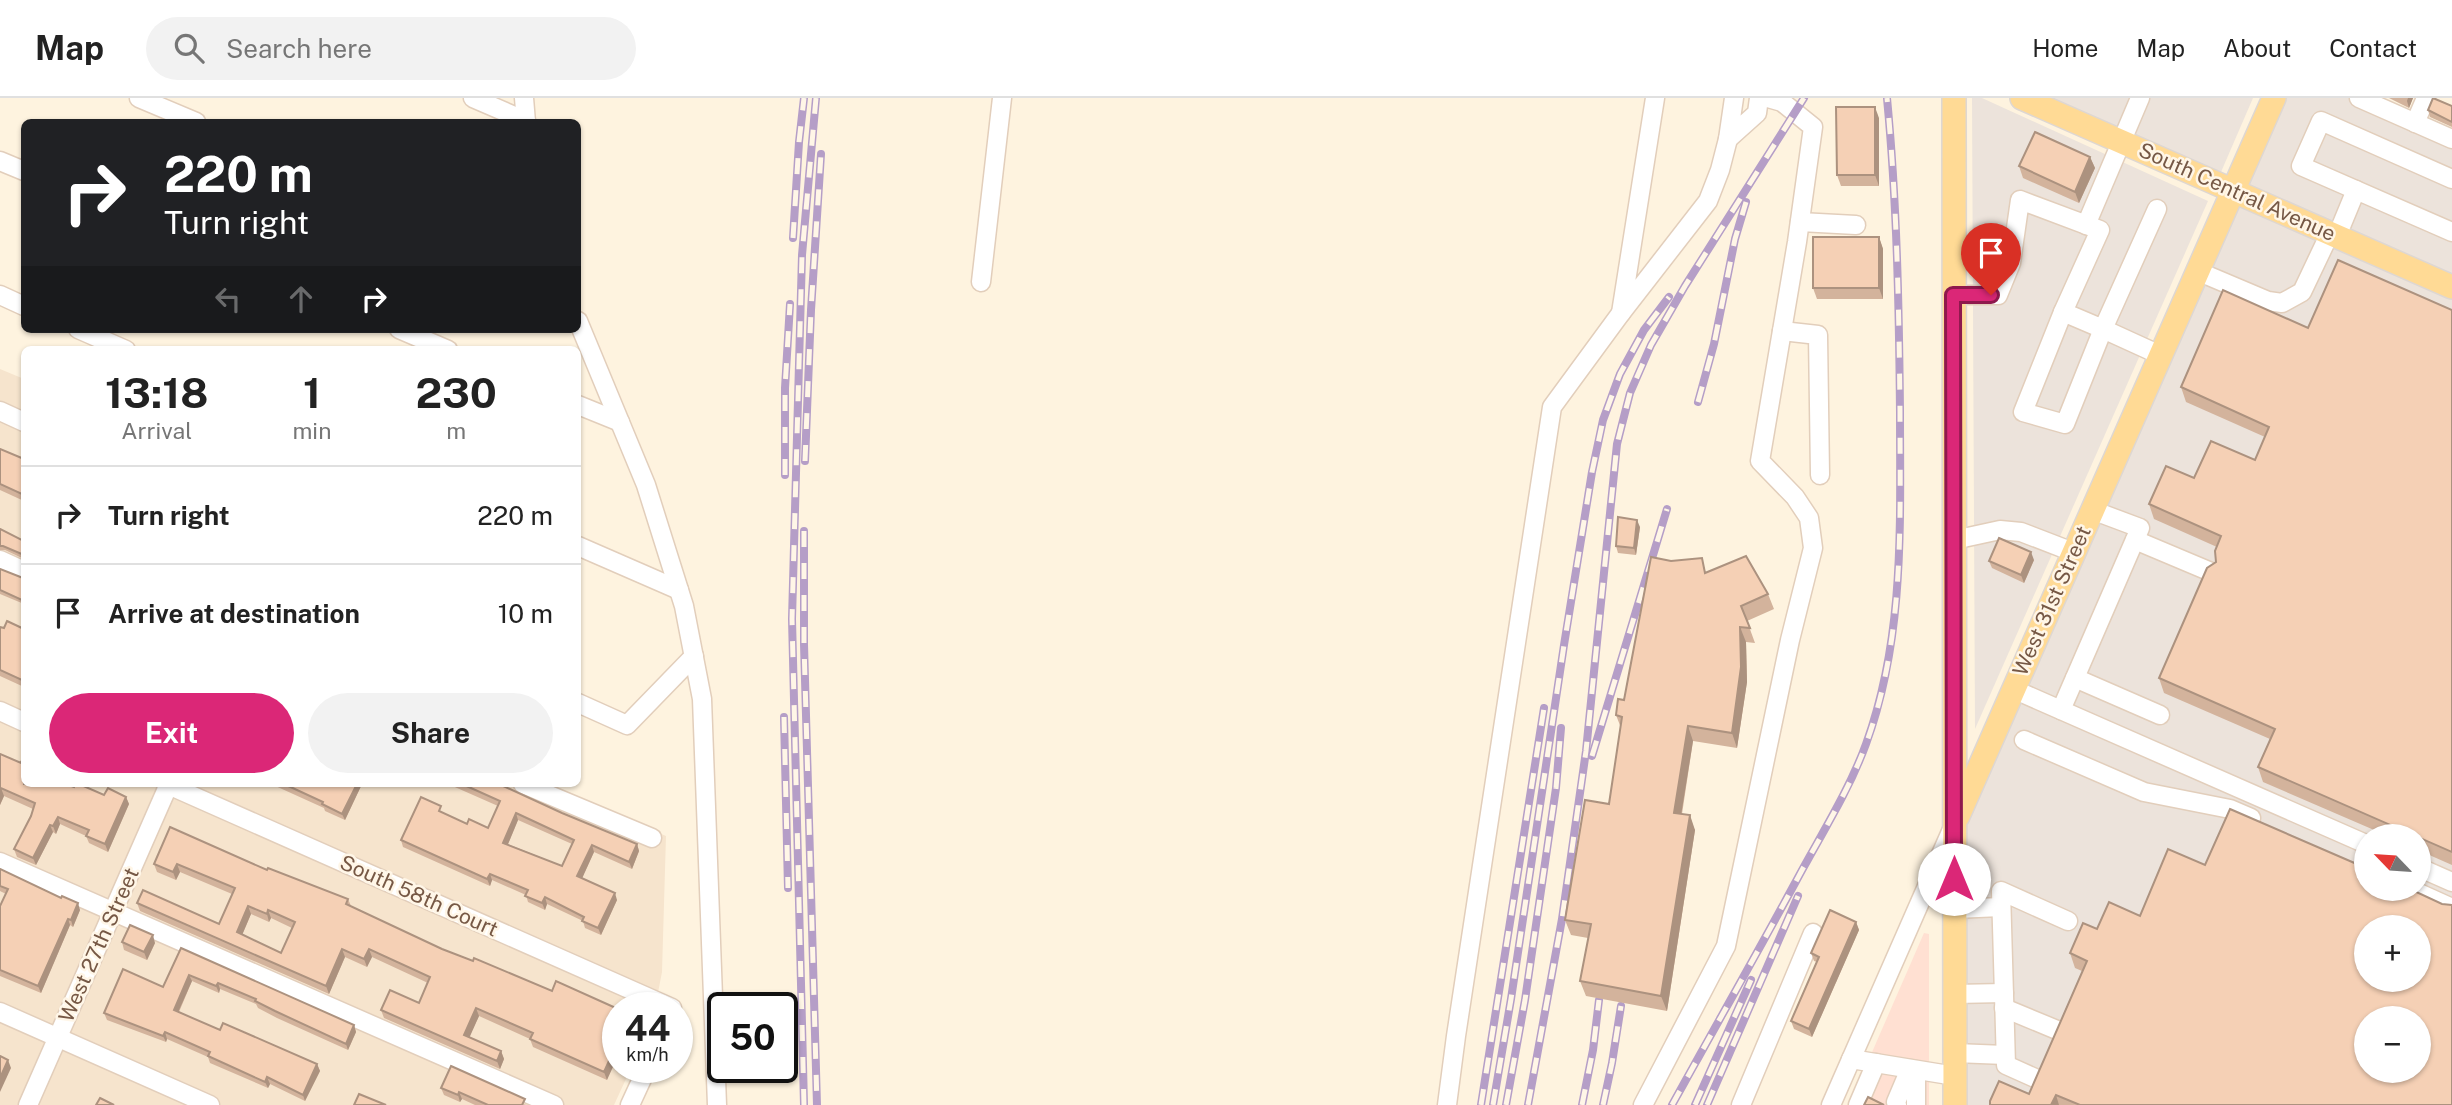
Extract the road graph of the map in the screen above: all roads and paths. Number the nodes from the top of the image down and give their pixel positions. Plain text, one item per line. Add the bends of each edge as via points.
1 (139, 98) edge
2 (473, 98) edge
3 (524, 98) edge
4 (1002, 98) edge
5 (1655, 98) edge
6 (1734, 98) edge
7 (1759, 98) edge
8 (1768, 98) edge
9 (1954, 98) edge
10 (2022, 98) edge
11 (2140, 98) edge
12 (2274, 98) edge
13 (2360, 98) edge
14 (2426, 98) edge
15 (189, 119) edge
16 (519, 119) edge
17 (526, 119) edge
18 (2416, 123) junction
19 (1728, 139) junction
20 (2452, 139) edge
21 (2121, 141) junction
22 (0, 160) edge
23 (21, 170) edge
24 (2452, 179) edge
25 (2233, 190) junction
26 (2356, 190) junction
27 (2157, 209) dead end
28 (1800, 222) junction
29 (1856, 225) dead end
30 (2086, 225) junction
31 (2452, 232) edge
32 (2333, 234) junction
33 (2197, 271) junction
34 (981, 282) dead end
35 (2452, 287) edge
36 (0, 295) edge
37 (1953, 295) junction
38 (21, 305) edge
39 (2063, 312) junction
40 (1621, 313) junction
41 (581, 328) edge
42 (2103, 329) junction
43 (1782, 331) junction
44 (87, 333) edge
45 (408, 333) edge
46 (117, 346) edge
47 (439, 346) edge
48 (2160, 355) junction
49 (581, 406) edge
50 (0, 411) edge
51 (21, 421) edge
52 (620, 422) junction
53 (1819, 475) dead end
54 (2092, 510) junction
55 (1954, 540) junction
56 (2135, 540) junction
57 (581, 547) edge
58 (2073, 552) junction
59 (0, 560) edge
60 (21, 570) edge
61 (2211, 572) edge
62 (679, 590) junction
63 (694, 656) junction
64 (2075, 678) junction
65 (2013, 689) junction
66 (581, 705) edge
67 (2062, 710) junction
68 (0, 711) edge
69 (2160, 715) dead end
70 (21, 721) edge
71 (2024, 740) dead end
72 (167, 787) edge
73 (175, 787) edge
74 (530, 787) edge
75 (1954, 824) junction
76 (2267, 825) edge
77 (652, 838) dead end
78 (2354, 839) edge
79 (0, 862) edge
80 (2431, 872) edge
81 (2452, 881) edge
82 (2431, 898) edge
83 (2001, 907) junction
84 (2452, 908) edge
85 (1955, 909) junction
86 (113, 911) junction
87 (2068, 921) dead end
88 (1813, 933) dead end
89 (636, 992) edge
90 (1955, 994) junction
91 (2004, 1000) junction
92 (0, 1012) edge
93 (2057, 1030) edge
94 (58, 1038) junction
95 (2005, 1055) junction
96 (1851, 1059) junction
97 (1876, 1063) junction
98 (1955, 1065) junction
99 (1913, 1069) junction
100 (2035, 1078) edge
101 (640, 1083) edge
102 (716, 1084) junction
103 (1894, 1104) edge
104 (28, 1105) edge
105 (210, 1105) edge
106 (554, 1105) edge
107 (630, 1105) edge
108 (707, 1105) edge
109 (717, 1105) edge
110 (1447, 1105) edge
111 (1643, 1105) edge
112 (1741, 1105) edge
113 (1831, 1105) edge
114 (1858, 1105) edge
115 (1916, 1105) edge
116 (1955, 1105) edge

1 - 15 street
2 - 16 street
3 - 17 street
4 - 34 street
5 - 40 street
6 - 19 street
7 - 19 street via 1757,113
8 - 28 street via 1814,127
9 - 37 main road
10 - 21 main road, South Central Avenue
11 - 21 street
12 - 25 main road, West 31st Street
13 - 18 street
14 - 18 street
18 - 20 street
19 - 40 street via 1707,201
21 - 25 main road, South Central Avenue
21 - 30 street
22 - 23 street
24 - 26 street via 2321,121 2301,166
25 - 32 main road, South Central Avenue
25 - 33 main road, West 31st Street
26 - 31 street
26 - 32 street
27 - 42 street
28 - 29 street
28 - 43 street
30 - 37 street via 2020,200 2011,263 1998,295
30 - 39 street via 2100,230
32 - 33 street via 2302,292 2282,303
32 - 35 main road, South Central Avenue
33 - 48 main road, West 31st Street
36 - 38 street
37 - 55 main road
39 - 42 street
39 - 42 street via 2023,412 2065,424
40 - 110 street via 1552,407
41 - 52 street
42 - 48 street
43 - 53 street via 1818,335
43 - 111 street via 1760,461 1796,497 1809,518 1813,548 1726,946
44 - 46 street
45 - 47 street
48 - 54 main road, West 31st Street
49 - 52 street
50 - 51 street
52 - 62 street via 646,485
54 - 56 street via 2140,528
54 - 58 main road, West 31st Street
55 - 58 street via 2000,530 2021,532
55 - 75 main road
56 - 61 street
56 - 64 street
57 - 62 street
58 - 65 main road, West 31st Street
59 - 60 street
62 - 63 street
63 - 66 street via 626,725
63 - 102 street via 702,699
64 - 67 street
64 - 69 street
65 - 67 street
65 - 75 main road, West 31st Street
67 - 78 street
68 - 70 street
71 - 76 street via 2144,792 2230,809
72 - 86 street, West 27th Street
73 - 89 street, South 58th Court
74 - 77 street
75 - 85 main road
75 - 96 street, West 31st Street
79 - 86 street
80 - 81 street
82 - 84 street
83 - 85 street
83 - 87 street via 2001,891
83 - 91 street
85 - 90 main road
86 - 94 street, West 27th Street
86 - 106 street
88 - 112 street
90 - 91 street
90 - 98 main road
91 - 93 street
91 - 95 street
92 - 94 street
94 - 104 street, West 27th Street
94 - 105 street
95 - 98 street
95 - 100 street via 2006,1065
96 - 97 street
96 - 113 street, West 31st Street
97 - 99 street
97 - 114 street
98 - 99 street
98 - 116 main road
99 - 103 street
99 - 115 street
101 - 107 street
102 - 108 street
102 - 109 street

